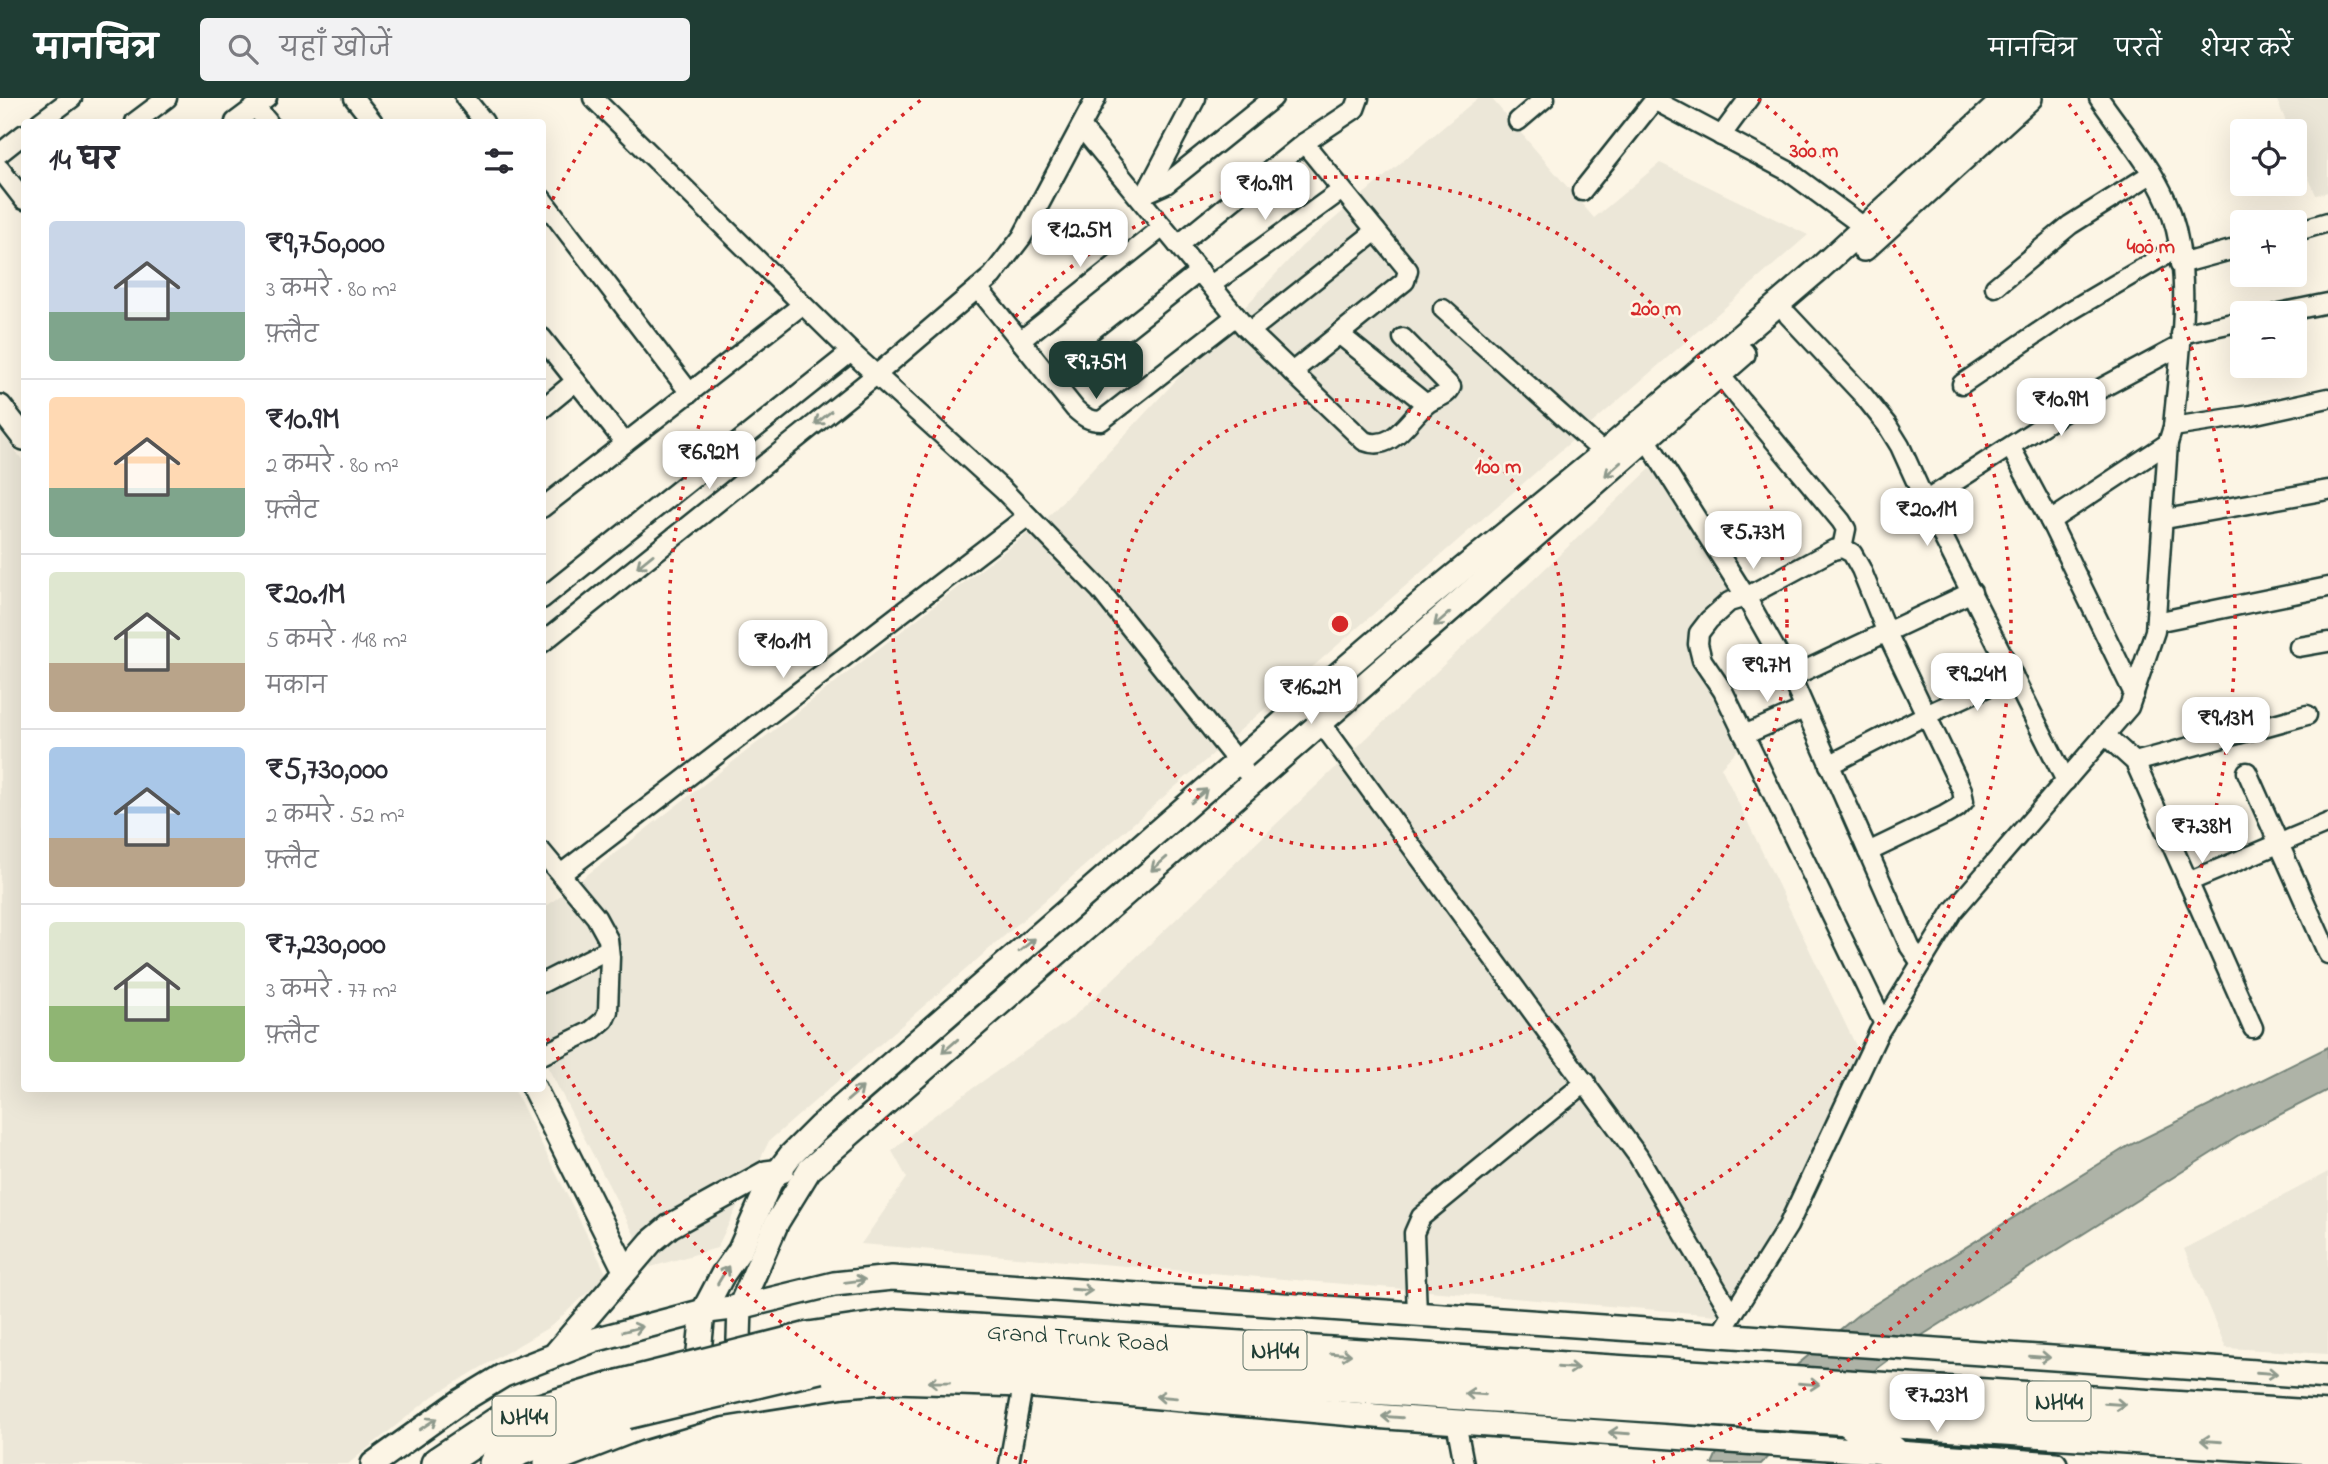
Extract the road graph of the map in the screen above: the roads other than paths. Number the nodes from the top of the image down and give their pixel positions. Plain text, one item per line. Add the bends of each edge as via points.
1 (72, 98) edge
2 (167, 98) edge
3 (354, 98) edge
4 (466, 98) edge
5 (593, 98) edge
6 (1096, 98) edge
7 (1196, 98) edge
8 (1273, 98) edge
9 (1359, 98) edge
10 (1545, 98) edge
11 (1749, 98) edge
12 (2030, 98) edge
13 (2099, 98) edge
14 (1655, 99) edge
15 (1996, 101) edge
16 (261, 103) edge
17 (44, 119) edge
18 (139, 119) edge
19 (239, 119) edge
20 (371, 119) edge
21 (482, 119) edge
22 (1518, 121) dead end
23 (1081, 127) junction
24 (21, 136) edge
25 (1721, 136) junction
26 (1304, 143) junction
27 (0, 153) edge
28 (0, 169) edge
29 (2151, 174) junction
30 (1342, 190) junction
31 (1583, 191) dead end
32 (21, 196) edge
33 (1144, 197) junction
34 (546, 204) edge
35 (2328, 222) edge
36 (1163, 227) junction
37 (2307, 228) edge
38 (1376, 231) junction
39 (1871, 232) junction
40 (1178, 245) junction
41 (2230, 249) edge
42 (2180, 255) junction
43 (1206, 278) junction
44 (1995, 287) dead end
45 (978, 288) junction
46 (2328, 303) edge
47 (802, 305) junction
48 (2307, 307) edge
49 (1443, 309) dead end
50 (1788, 315) junction
51 (1236, 316) junction
52 (2230, 325) edge
53 (1250, 331) junction
54 (1339, 334) junction
55 (1403, 338) dead end
56 (2180, 340) junction
57 (1020, 341) junction
58 (546, 343) edge
59 (850, 352) junction
60 (1292, 372) junction
61 (876, 375) junction
62 (1720, 375) junction
63 (576, 381) junction
64 (1962, 384) dead end
65 (1056, 385) junction
66 (690, 393) junction
67 (2328, 398) edge
68 (1426, 404) junction
69 (546, 406) edge
70 (0, 407) edge
71 (1642, 432) junction
72 (21, 434) edge
73 (2171, 435) junction
74 (625, 443) junction
75 (2011, 448) junction
76 (1604, 453) junction
77 (2328, 490) edge
78 (1925, 502) junction
79 (546, 505) edge
80 (1028, 516) junction
81 (2165, 519) junction
82 (2050, 521) junction
83 (1842, 548) junction
84 (2328, 587) edge
85 (1972, 592) junction
86 (546, 596) edge
87 (1746, 597) junction
88 (2156, 622) junction
89 (1887, 633) junction
90 (546, 640) edge
91 (2328, 642) edge
92 (2299, 647) dead end
93 (2013, 675) junction
94 (1791, 677) junction
95 (2134, 694) junction
96 (1306, 702) junction
97 (1804, 709) junction
98 (1926, 715) junction
99 (2307, 715) dead end
100 (1321, 723) junction
101 (1744, 735) junction
102 (2105, 735) junction
103 (1237, 762) junction
104 (2136, 762) junction
105 (1829, 765) junction
106 (2247, 772) dead end
107 (1254, 781) junction
108 (2066, 781) junction
109 (2328, 823) edge
110 (2279, 844) junction
111 (1868, 852) junction
112 (546, 857) edge
113 (561, 874) junction
114 (2188, 882) junction
115 (609, 949) junction
116 (2328, 954) edge
117 (1922, 963) junction
118 (546, 981) edge
119 (974, 989) junction
120 (990, 1011) junction
121 (1884, 1024) junction
122 (2253, 1028) dead end
123 (546, 1053) edge
124 (1586, 1082) junction
125 (536, 1092) edge
126 (778, 1170) junction
127 (806, 1174) junction
128 (625, 1270) junction
129 (740, 1307) junction
130 (703, 1312) junction
131 (1417, 1314) junction
132 (1732, 1315) junction
133 (1719, 1336) junction
134 (555, 1354) junction
135 (2328, 1377) edge
136 (1023, 1385) junction
137 (2328, 1396) edge
138 (737, 1402) junction
139 (692, 1411) junction
140 (2242, 1412) junction
141 (1847, 1418) junction
142 (2328, 1418) edge
143 (1456, 1422) junction
144 (2328, 1449) edge
145 (1891, 1452) junction
146 (1971, 1461) edge
147 (373, 1464) edge
148 (438, 1464) edge
149 (496, 1464) edge
150 (546, 1464) edge
151 (1010, 1464) edge
152 (1464, 1464) edge
153 (2055, 1464) edge

1 - 17 street
2 - 18 street
3 - 20 street
4 - 21 street
5 - 47 street
6 - 23 street
7 - 33 street
8 - 33 street
9 - 26 street via 1355,109
10 - 22 street
11 - 25 street
12 - 39 street
13 - 29 street
14 - 25 street
14 - 31 street
15 - 39 street
16 - 19 street
23 - 33 street
23 - 45 street via 1022,237
24 - 27 street
25 - 39 street via 1788,171
26 - 30 street
26 - 40 street
28 - 32 street
29 - 42 street via 2166,199
29 - 44 street via 2070,225
30 - 38 street
30 - 43 street
33 - 36 street
34 - 66 street
35 - 37 street
36 - 40 street
36 - 57 street
38 - 53 street
38 - 54 street via 1408,276
39 - 50 street
39 - 71 street
40 - 43 street
41 - 42 street
42 - 56 street
42 - 64 street via 2070,311
43 - 51 street
43 - 65 street
45 - 57 street
45 - 61 street
46 - 48 street
47 - 59 street
47 - 66 street
49 - 76 street
50 - 62 street
50 - 78 street via 1887,425
51 - 53 street
51 - 65 street via 1101,421 1087,419
52 - 56 street
53 - 60 street
54 - 60 street
54 - 68 street
55 - 68 street via 1451,387 1449,393
56 - 73 street
56 - 75 street
57 - 65 street
58 - 63 street
59 - 61 street
59 - 86 street
60 - 68 street via 1372,444 1398,435
61 - 80 street
61 -> 90 street
62 - 71 street
62 - 83 street via 1841,521 1846,529
63 - 69 street
63 - 74 street
66 - 74 street
67 - 73 street
70 - 72 street
71 - 76 street
71 - 87 street
71 -> 100 street
73 - 81 street
73 - 82 street
74 - 79 street
75 - 78 street
75 - 82 street
76 - 96 street
77 - 81 street
78 - 85 street
80 - 103 street via 1100,590
80 - 113 street
81 - 88 street
82 - 95 street
83 - 87 street
83 - 89 street via 1861,569
84 - 88 street
85 - 89 street
85 - 93 street
87 - 94 street
87 - 101 street via 1730,602 1709,620 1698,644 1702,660
88 - 95 street
89 - 94 street
89 - 98 street
91 - 92 street
93 - 98 street
93 - 108 street
94 - 97 street
95 - 102 street
96 - 100 street
96 - 103 street
97 - 101 street
97 - 105 street
98 - 105 street
98 - 111 street via 1964,801
99 - 104 street
100 - 107 street
100 - 124 street
101 - 121 street
102 - 104 street
102 - 108 street
103 - 107 street
119 -> 103 street
104 - 114 street
105 - 111 street
106 - 110 street
107 -> 120 street
108 - 117 street via 1953,911
109 - 110 street
110 - 114 street
110 - 116 street
111 - 117 street via 1910,947
112 - 113 street
113 - 115 street via 596,917
114 - 122 street
115 - 118 street
115 - 123 street via 604,1020
117 - 121 street
119 - 120 street
126 -> 119 street via 820,1126
120 -> 127 street
121 - 132 street via 1788,1226
124 - 131 street via 1421,1217 1413,1233
124 - 132 street via 1638,1156
125 - 128 street
126 - 127 street
126 - 128 street via 670,1226
130 -> 126 street via 740,1250
127 - 129 street via 777,1222
128 - 134 street
129 - 130 street
129 -> 131 street via 834,1284 892,1278
129 - 138 street
134 -> 130 street
130 - 139 street
131 - 133 street
132 - 133 street
133 -> 135 street
147 -> 134 street via 504,1375
136 -> 138 street via 893,1381
143 -> 136 street
136 - 151 street
137 - 140 highway
138 - 139 street
139 - 150 street
140 - 142 highway, NH44
148 -> 140 highway, Grand Trunk Road / NH44, bridge via 498,1424 607,1390 809,1339 898,1326
144 -> 141 highway, NH44
141 - 145 highway
141 -> 149 highway, Grand Trunk Road / NH44, bridge via 905,1357 819,1366 626,1412 518,1449
145 -> 143 street
143 - 152 street
145 - 146 street
146 - 153 street

